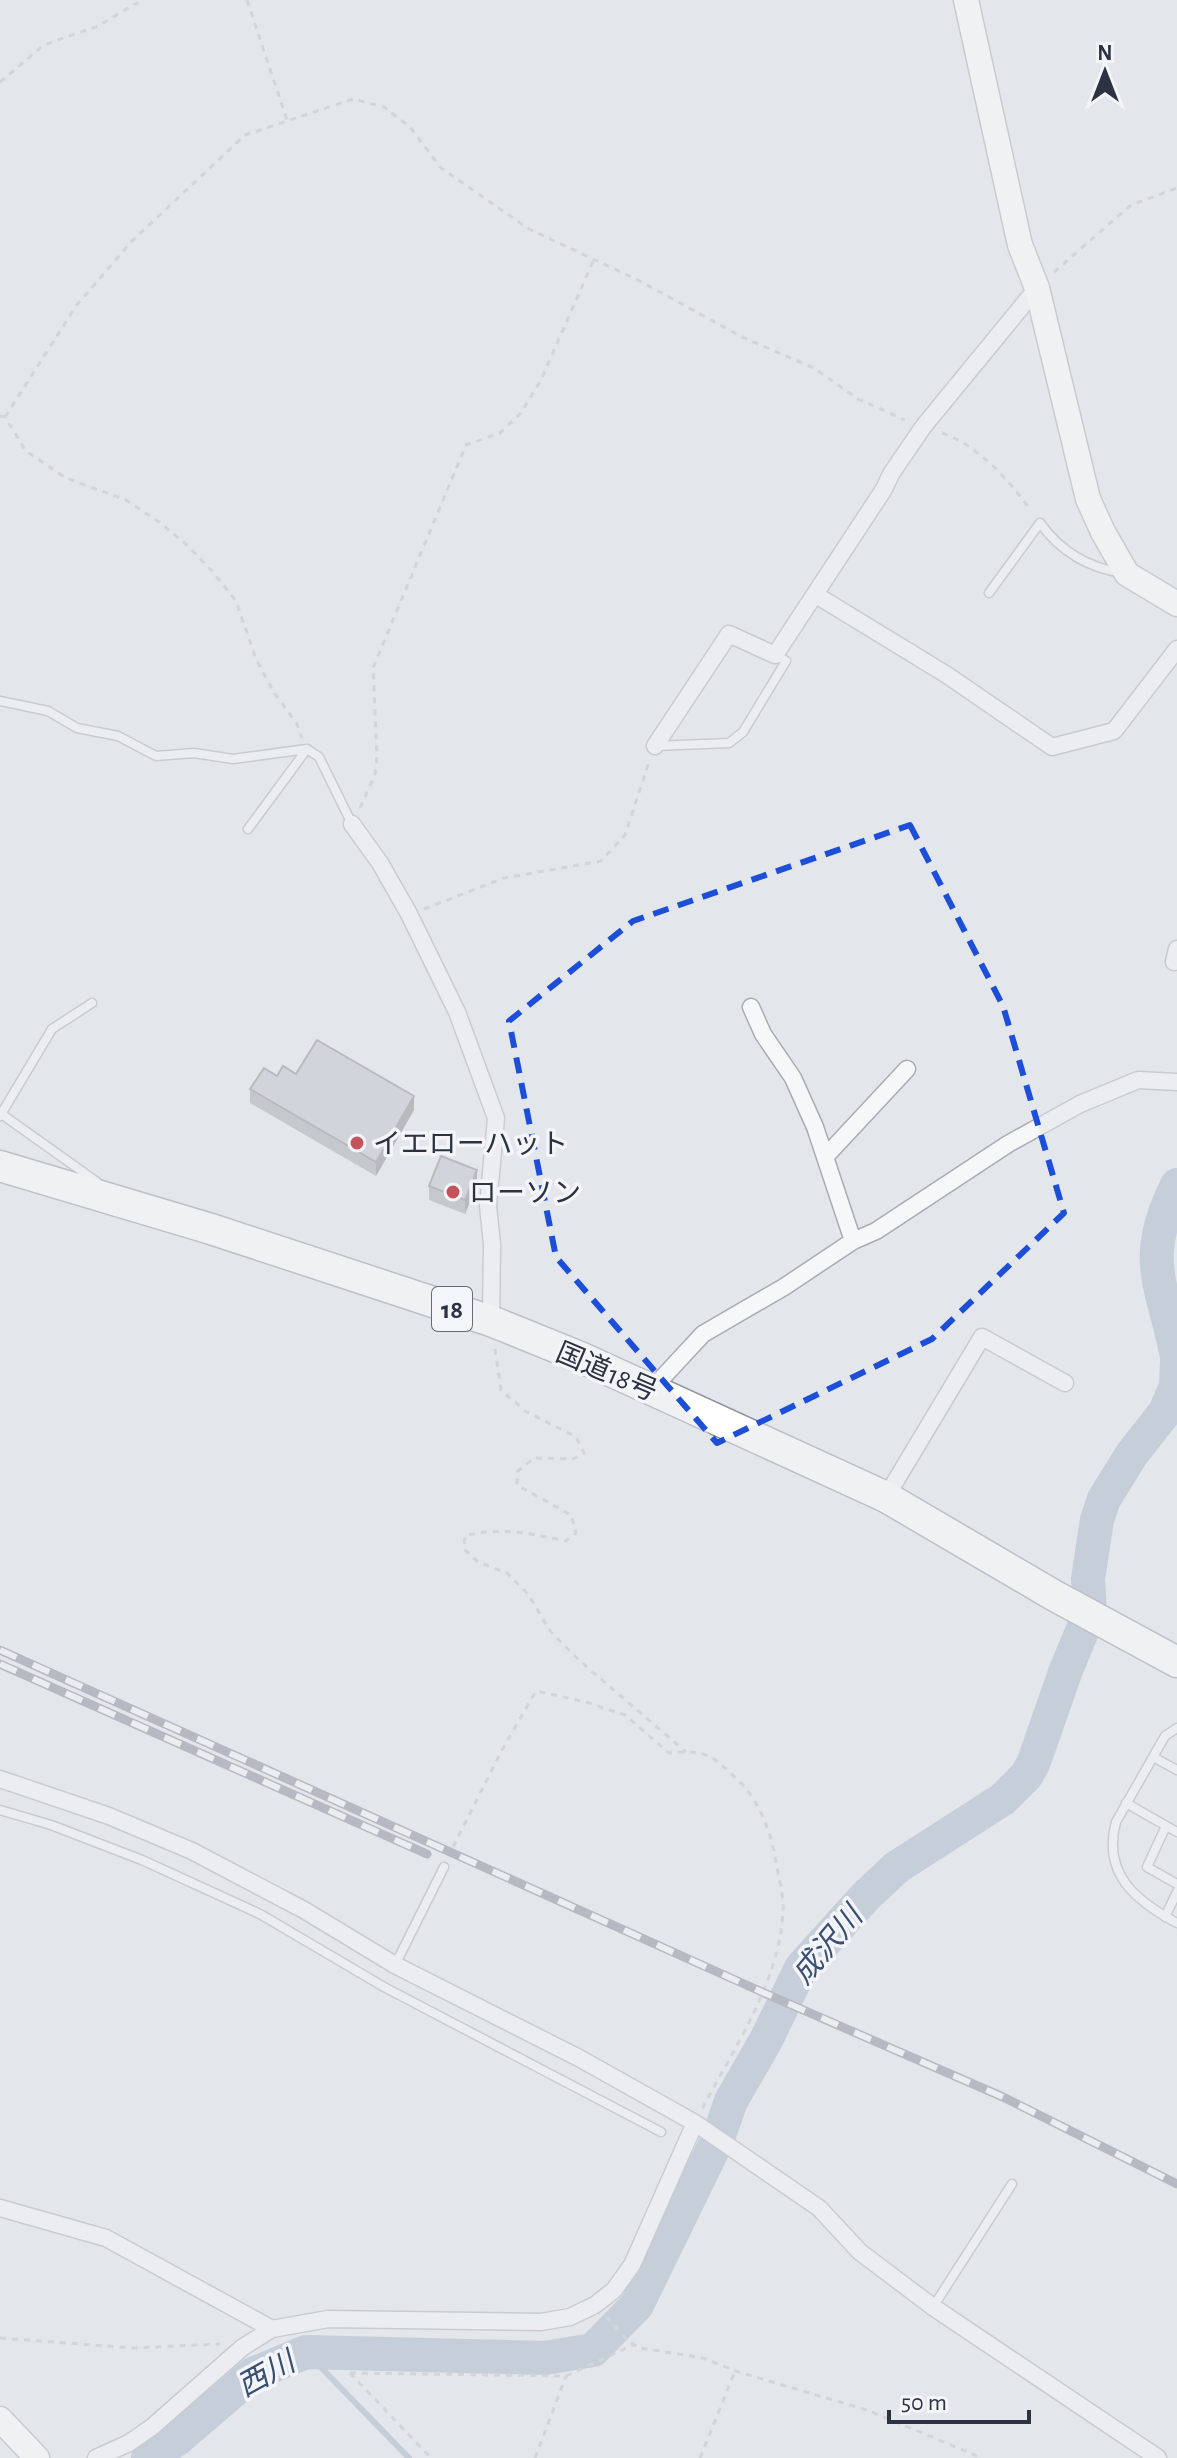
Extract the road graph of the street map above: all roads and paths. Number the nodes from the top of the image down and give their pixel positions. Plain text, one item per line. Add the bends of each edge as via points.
1 (142, 0) edge
2 (247, 0) edge
3 (966, 0) edge
4 (0, 82) edge
5 (288, 123) junction
6 (1177, 188) edge
7 (594, 259) junction
8 (1037, 288) junction
9 (2, 417) edge
10 (923, 427) junction
11 (1040, 523) junction
12 (1127, 574) junction
13 (989, 593) dead end
14 (816, 595) junction
15 (1177, 604) edge
16 (1177, 649) edge
17 (775, 655) junction
18 (0, 701) edge
19 (655, 746) junction
20 (307, 749) junction
21 (352, 824) junction
22 (248, 829) dead end
23 (409, 914) junction
24 (92, 1003) dead end
25 (751, 1007) dead end
26 (907, 1069) dead end
27 (1177, 1082) edge
28 (0, 1115) edge
29 (825, 1157) junction
30 (0, 1166) edge
31 (130, 1205) junction
32 (853, 1241) junction
33 (491, 1321) junction
34 (1065, 1383) dead end
35 (651, 1390) junction
36 (886, 1497) junction
37 (1177, 1662) edge
38 (1177, 1728) edge
39 (686, 1752) junction
40 (1153, 1757) junction
41 (1177, 1770) edge
42 (0, 1779) edge
43 (1126, 1803) junction
44 (0, 1810) edge
45 (1166, 1826) junction
46 (1177, 1832) edge
47 (453, 1847) dead end
48 (444, 1867) dead end
49 (1177, 1884) edge
50 (1177, 1892) edge
51 (1165, 1917) junction
52 (1177, 1923) edge
53 (395, 1965) junction
54 (695, 2123) junction
55 (661, 2132) dead end
56 (1012, 2184) dead end
57 (0, 2208) edge
58 (595, 2305) junction
59 (933, 2307) junction
60 (272, 2329) junction
61 (0, 2338) edge
62 (248, 2344) junction
63 (633, 2345) junction
64 (735, 2371) junction
65 (566, 2376) junction
66 (0, 2419) edge
67 (37, 2458) edge
68 (96, 2458) edge
69 (431, 2458) edge
70 (535, 2458) edge
71 (700, 2458) edge
72 (982, 2458) edge
73 (1158, 2458) edge

1 - 4 path via 98,26 44,45
2 - 5 path
3 - 8 street via 1020,245
5 - 7 path via 353,99 384,107 410,127 441,168 529,229
5 - 9 path via 245,135 132,241 76,306
6 - 8 path via 1131,205
7 - 10 path via 742,337 814,368 858,399
7 - 21 path via 521,413 500,433 466,445 373,668 376,765
8 - 10 street
8 - 12 street via 1088,499
9 - 20 path via 26,451 66,478 126,500 178,537 212,571 236,601 256,659
10 - 11 path via 951,436 988,462
10 - 14 street
11 - 12 lane via 1072,557
11 - 13 lane
12 - 15 street
14 - 16 street via 1052,747 1114,731
14 - 17 street
17 - 19 street via 729,634
17 - 19 lane via 786,661 743,732 729,743
18 - 20 lane via 48,711 77,728 118,736 156,756 194,753 233,759
19 - 23 path via 625,835 601,861 504,878
20 - 21 lane via 319,757
20 - 22 lane
21 - 23 street
23 - 33 street via 457,1012 496,1118 488,1206
24 - 28 lane via 52,1029
25 - 29 street via 793,1078
26 - 29 street
27 - 32 street via 1138,1080 1080,1104
28 - 31 lane
29 - 32 street
30 - 31 highway, 国道18号 / 18
31 - 33 highway, 国道18号 / 18
32 - 35 street via 703,1334
33 - 35 highway, 国道18号 / 18
33 - 39 path via 501,1390 525,1411 576,1437 584,1453 573,1459 534,1458 518,1471 517,1485 571,1515 576,1533 566,1541 488,1530 465,1536 464,1549 478,1562 507,1573 528,1594 550,1631
34 - 36 street via 982,1337
35 - 36 highway, 国道18号 / 18
36 - 37 highway, 国道18号 / 18
38 - 40 lane via 1165,1736
39 - 47 path via 669,1753 625,1715 536,1691
39 - 54 path via 712,1756 750,1791 772,1842 783,1910 776,1955 759,2003
40 - 41 lane
40 - 43 lane
42 - 53 street via 192,1851
43 - 45 lane
43 - 51 lane via 1112,1837 1121,1879
44 - 55 lane via 142,1860 260,1914 384,1987
45 - 46 lane
45 - 49 lane via 1147,1867
48 - 53 lane
50 - 51 lane
51 - 52 lane
53 - 54 street
54 - 58 street via 632,2265
54 - 59 street via 819,2208 860,2252
56 - 59 lane
57 - 60 street via 106,2238
58 - 60 street via 541,2322 328,2319
58 - 63 path
59 - 73 street
60 - 62 street
61 - 62 path via 133,2348
62 - 68 street via 152,2427
63 - 64 path via 703,2358
63 - 65 path
64 - 71 path
64 - 72 path via 867,2410
65 - 69 path via 350,2373
65 - 70 path
66 - 67 street

